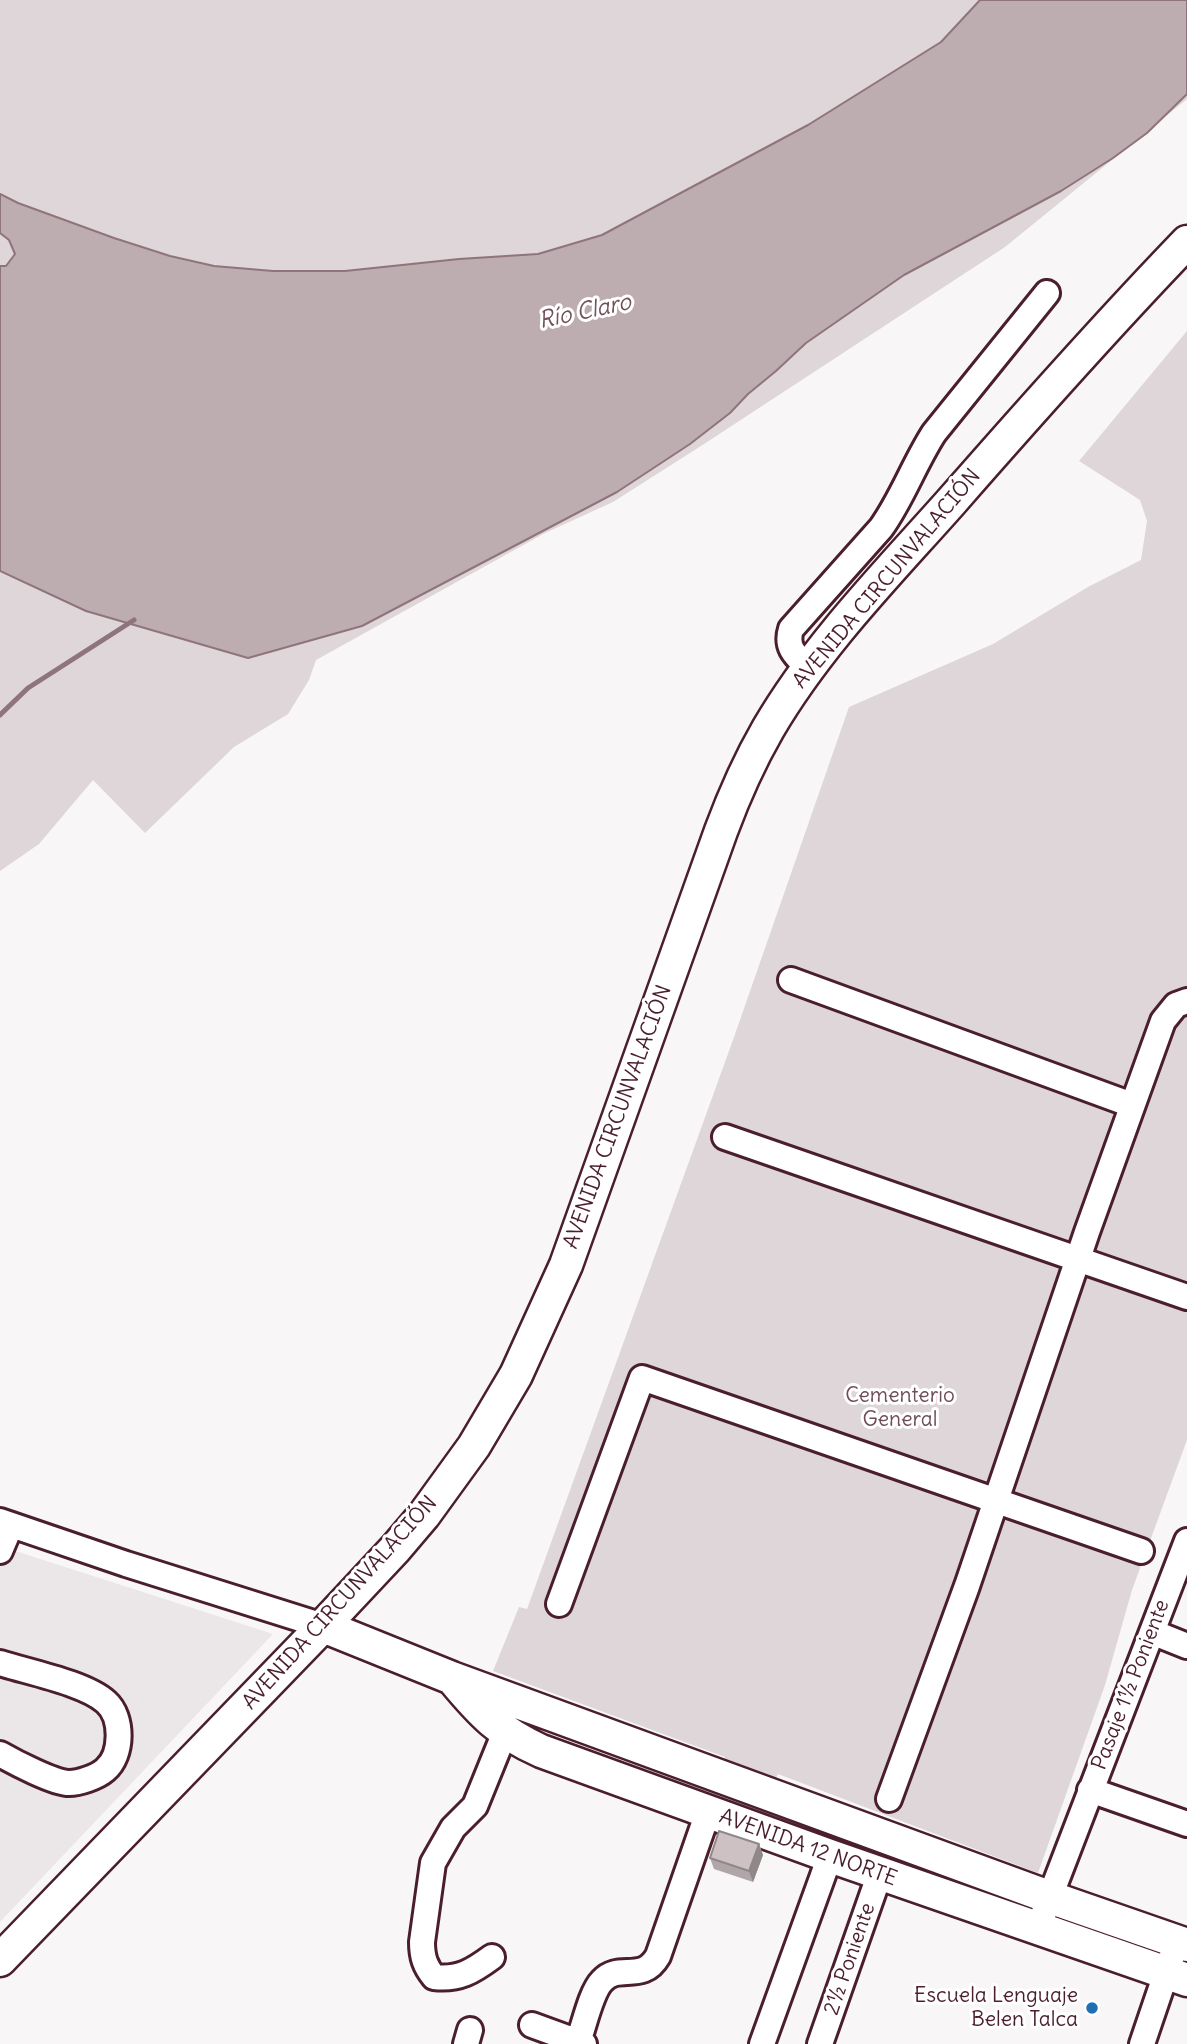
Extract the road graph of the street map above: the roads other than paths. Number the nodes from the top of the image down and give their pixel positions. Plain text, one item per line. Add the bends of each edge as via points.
1 (1187, 242) edge
2 (1047, 293) dead end
3 (809, 669) junction
4 (791, 980) dead end
5 (1187, 1001) edge
6 (1132, 1105) junction
7 (725, 1137) dead end
8 (1078, 1258) junction
9 (1187, 1297) edge
10 (996, 1500) junction
11 (5, 1523) edge
12 (1187, 1541) edge
13 (0, 1550) edge
14 (1141, 1551) dead end
15 (559, 1604) dead end
16 (323, 1626) junction
17 (1152, 1632) junction
18 (1187, 1646) edge
19 (0, 1663) edge
20 (452, 1678) junction
21 (505, 1732) junction
22 (0, 1754) edge
23 (660, 1755) junction
24 (647, 1790) junction
25 (1090, 1790) junction
26 (889, 1799) dead end
27 (708, 1812) junction
28 (1187, 1824) edge
29 (830, 1856) junction
30 (880, 1873) junction
31 (1049, 1897) junction
32 (1038, 1928) junction
33 (1182, 1943) edge
34 (492, 1957) dead end
35 (0, 1960) edge
36 (1176, 1977) edge
37 (532, 2025) dead end
38 (581, 2043) edge
39 (762, 2044) edge
40 (820, 2044) edge
41 (1142, 2044) edge

1 - 3 main road, AVENIDA CIRCUNVALACIÓN via 1037,404
2 - 3 street via 934,433 881,528 791,629 789,646
3 - 16 main road, AVENIDA CIRCUNVALACIÓN via 769,727 738,787 566,1265 516,1375 474,1446 424,1515
4 - 6 street
5 - 6 street via 1168,1011
6 - 8 street
7 - 8 street
8 - 9 street
8 - 10 street
10 - 14 street
10 - 15 street via 642,1378
10 - 26 street
11 - 13 street
11 - 16 street
12 - 17 street, Pasaje 1½ Poniente
16 - 20 main road, AVENIDA 12 NORTE
16 - 35 main road, AVENIDA CIRCUNVALACIÓN
17 - 18 street
17 - 25 street, Pasaje 1½ Poniente
19 - 22 street via 93,1693 108,1704 119,1725 113,1759 104,1771 87,1779 68,1783
20 - 21 main road, AVENIDA 12 NORTE via 483,1715
20 - 23 main road, AVENIDA 12 NORTE
21 - 24 main road, AVENIDA 12 NORTE via 541,1751
21 - 34 street via 475,1806 453,1828 433,1863 422,1942 427,1968 435,1977 459,1977
23 - 24 main road
23 - 31 main road, AVENIDA 12 NORTE
24 - 27 main road, AVENIDA 12 NORTE
25 - 28 street
25 - 31 street, Pasaje 1½ Poniente
27 - 29 main road, AVENIDA 12 NORTE
27 - 38 street via 658,1956 645,1970 618,1972 602,1980
29 - 30 main road, AVENIDA 12 NORTE
29 - 39 street
30 - 32 main road, AVENIDA 12 NORTE
30 - 40 street, 2½ Poniente
31 - 32 street, Pasaje 1½ Poniente
31 - 33 main road, AVENIDA 12 NORTE
32 - 36 main road, AVENIDA 12 NORTE
33 - 36 street
36 - 41 street
37 - 38 street

